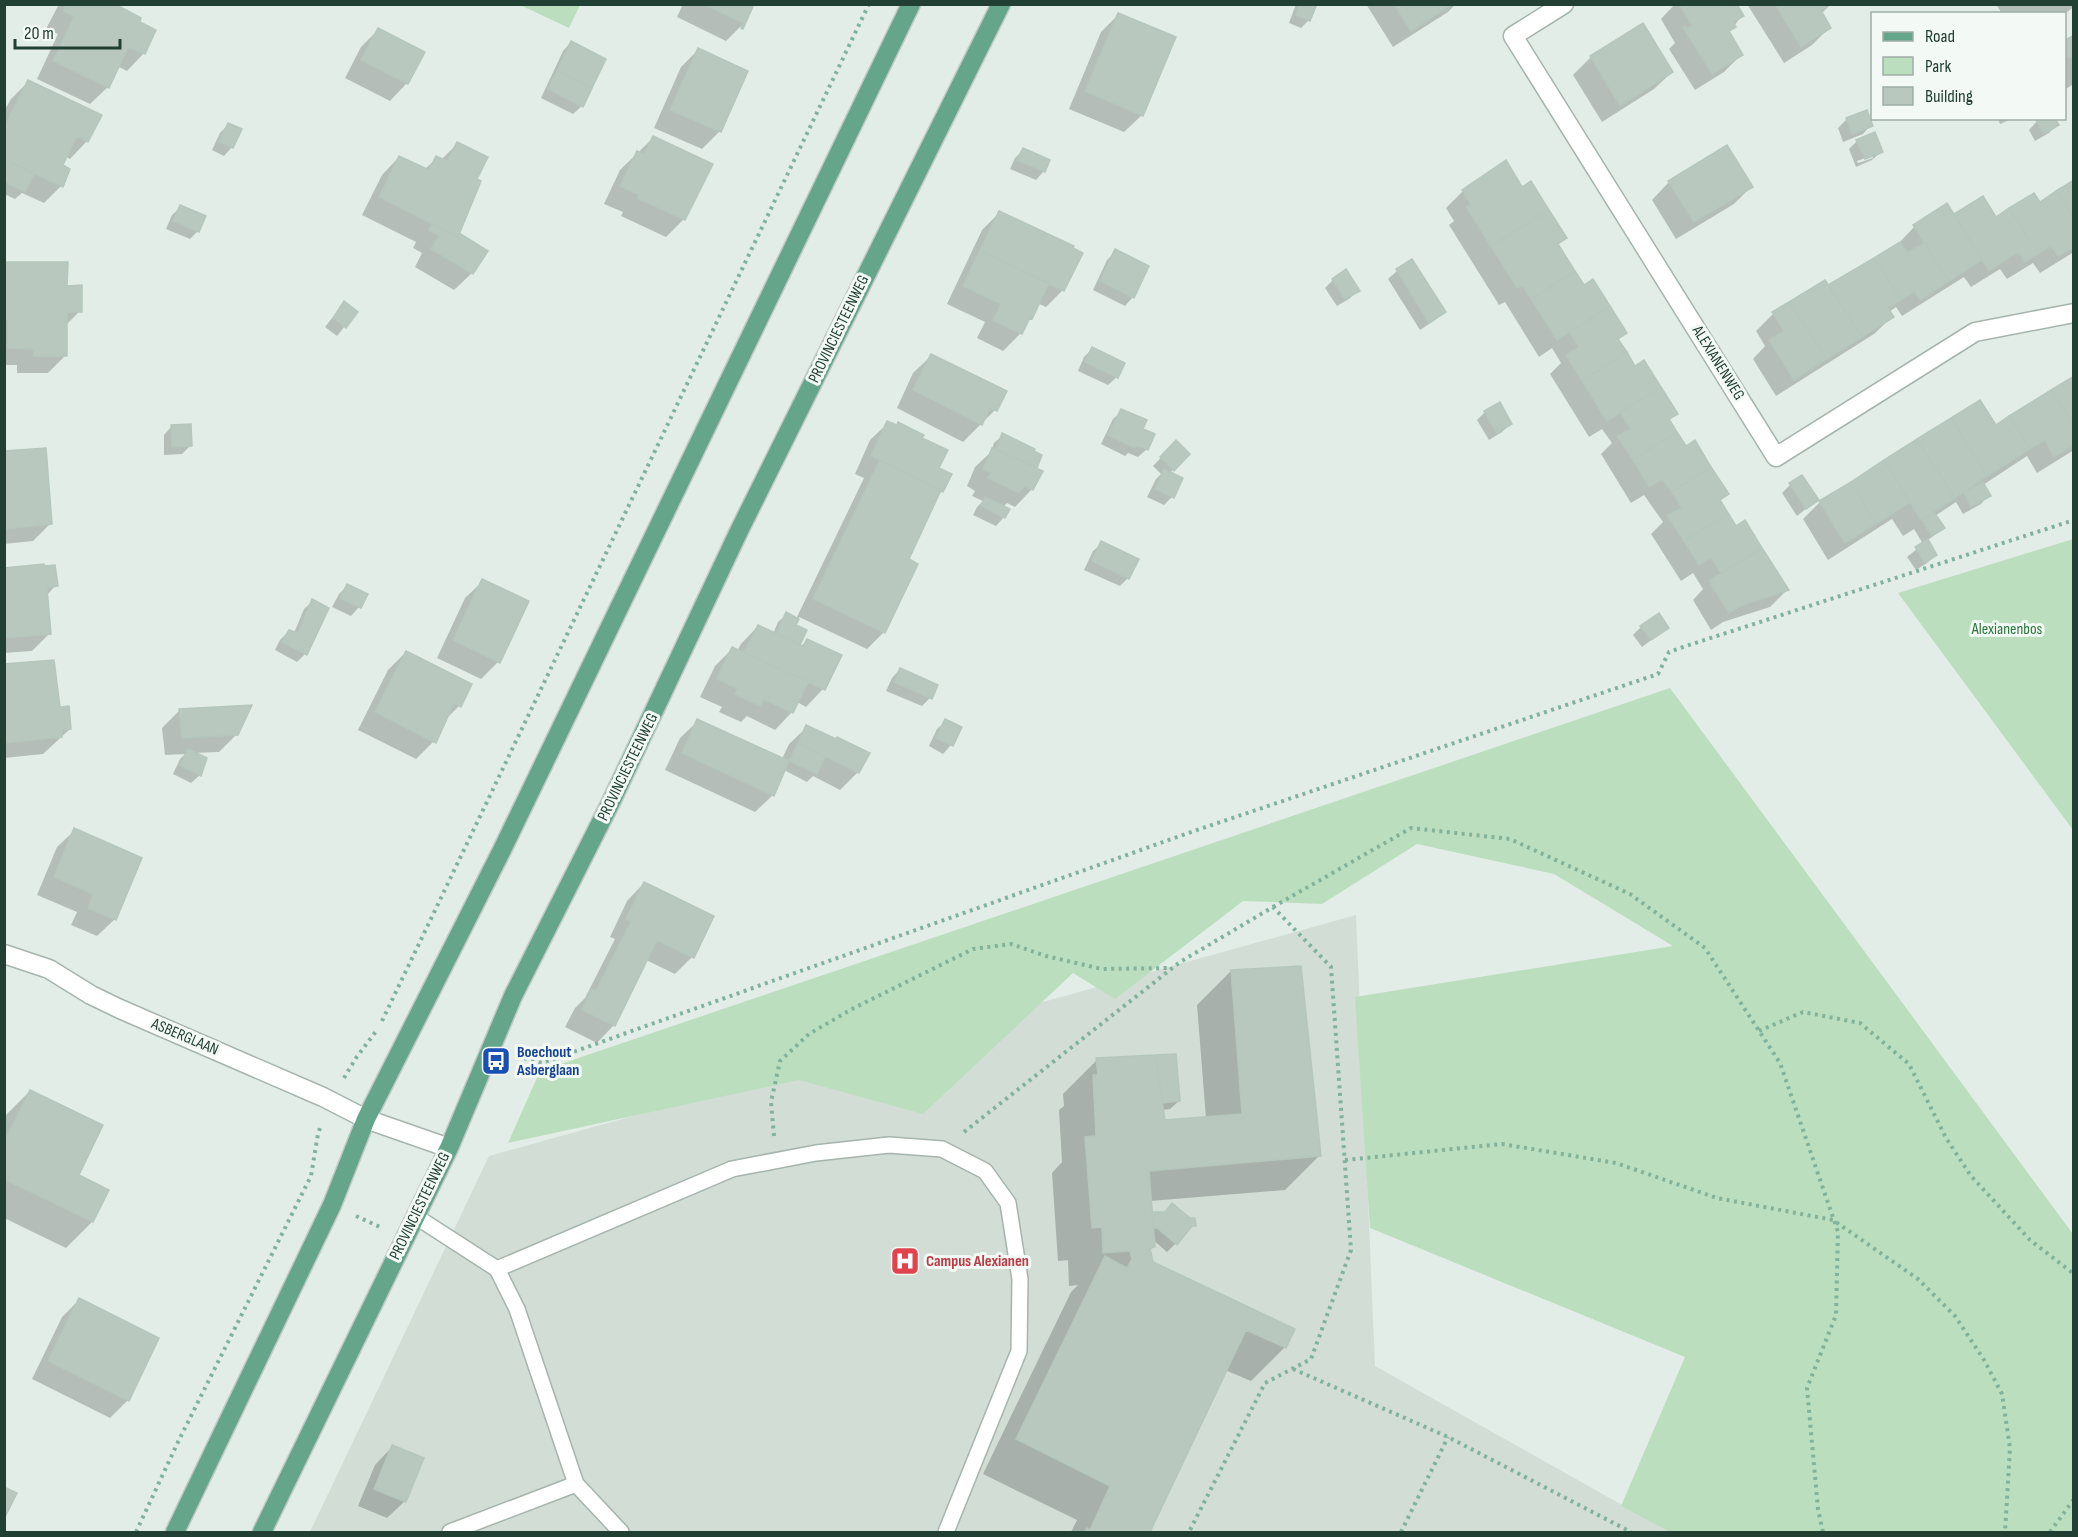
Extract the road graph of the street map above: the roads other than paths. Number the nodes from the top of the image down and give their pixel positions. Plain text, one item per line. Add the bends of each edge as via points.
1 (911, 4) edge
2 (1001, 4) edge
3 (1564, 4) edge
4 (2073, 313) edge
5 (4, 954) edge
6 (366, 1119) junction
7 (448, 1148) junction
8 (415, 1216) junction
9 (497, 1269) junction
10 (576, 1484) junction
11 (175, 1533) edge
12 (262, 1533) edge
13 (450, 1533) edge
14 (621, 1533) edge
15 (946, 1533) edge

1 - 6 main road via 507,840
2 - 7 main road, PROVINCIESTEENWEG via 513,996
3 - 4 street, ALEXIANENWEG via 1513,36 1776,457 1975,332
5 - 6 street, ASBERGLAAN via 49,969 120,1009
6 - 7 street, ASBERGLAAN
6 - 11 main road via 332,1205
7 - 8 main road, PROVINCIESTEENWEG
8 - 9 lane
8 - 12 main road, PROVINCIESTEENWEG
9 - 10 lane via 517,1309
9 - 15 lane via 732,1169 816,1153 889,1145 942,1149 985,1171 1008,1203 1020,1279 1019,1351
10 - 13 lane
10 - 14 lane

